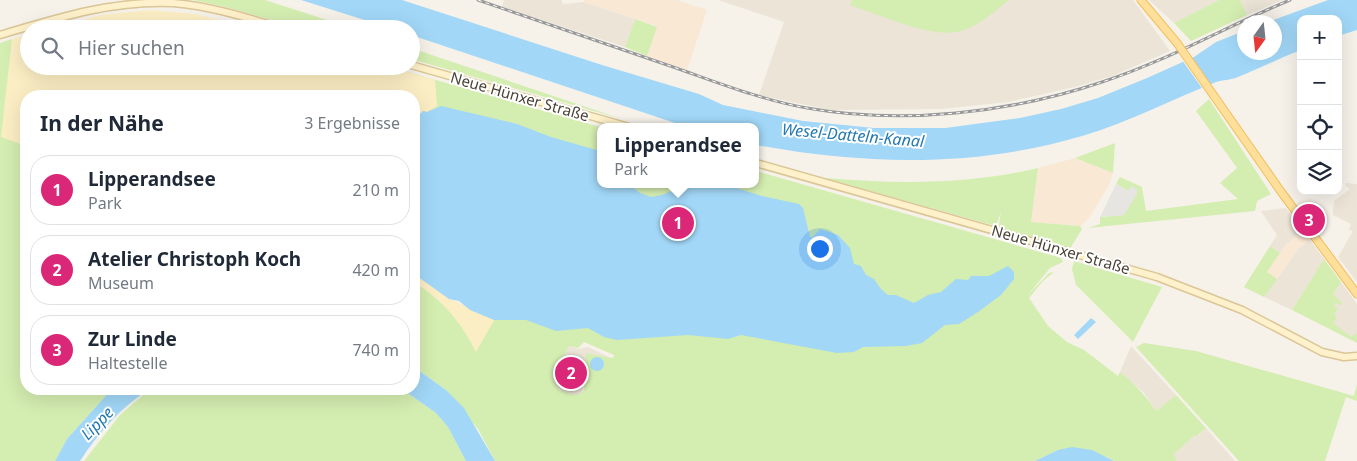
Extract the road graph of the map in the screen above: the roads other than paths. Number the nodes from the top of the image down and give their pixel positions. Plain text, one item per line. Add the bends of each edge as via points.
1 (1141, 0) edge
2 (53, 20) edge
3 (253, 20) edge
4 (20, 29) edge
5 (0, 35) edge
6 (420, 68) edge
7 (615, 123) edge
8 (759, 164) edge
9 (1357, 294) edge
10 (1357, 356) edge

1 - 9 main road, bridge via 1177,43 1285,198
2 - 3 main road via 92,9 149,2 213,9
4 - 5 main road
6 - 7 main road, Neue Hünxer Straße
8 - 10 main road, Neue Hünxer Straße via 1157,277 1242,310 1322,352

